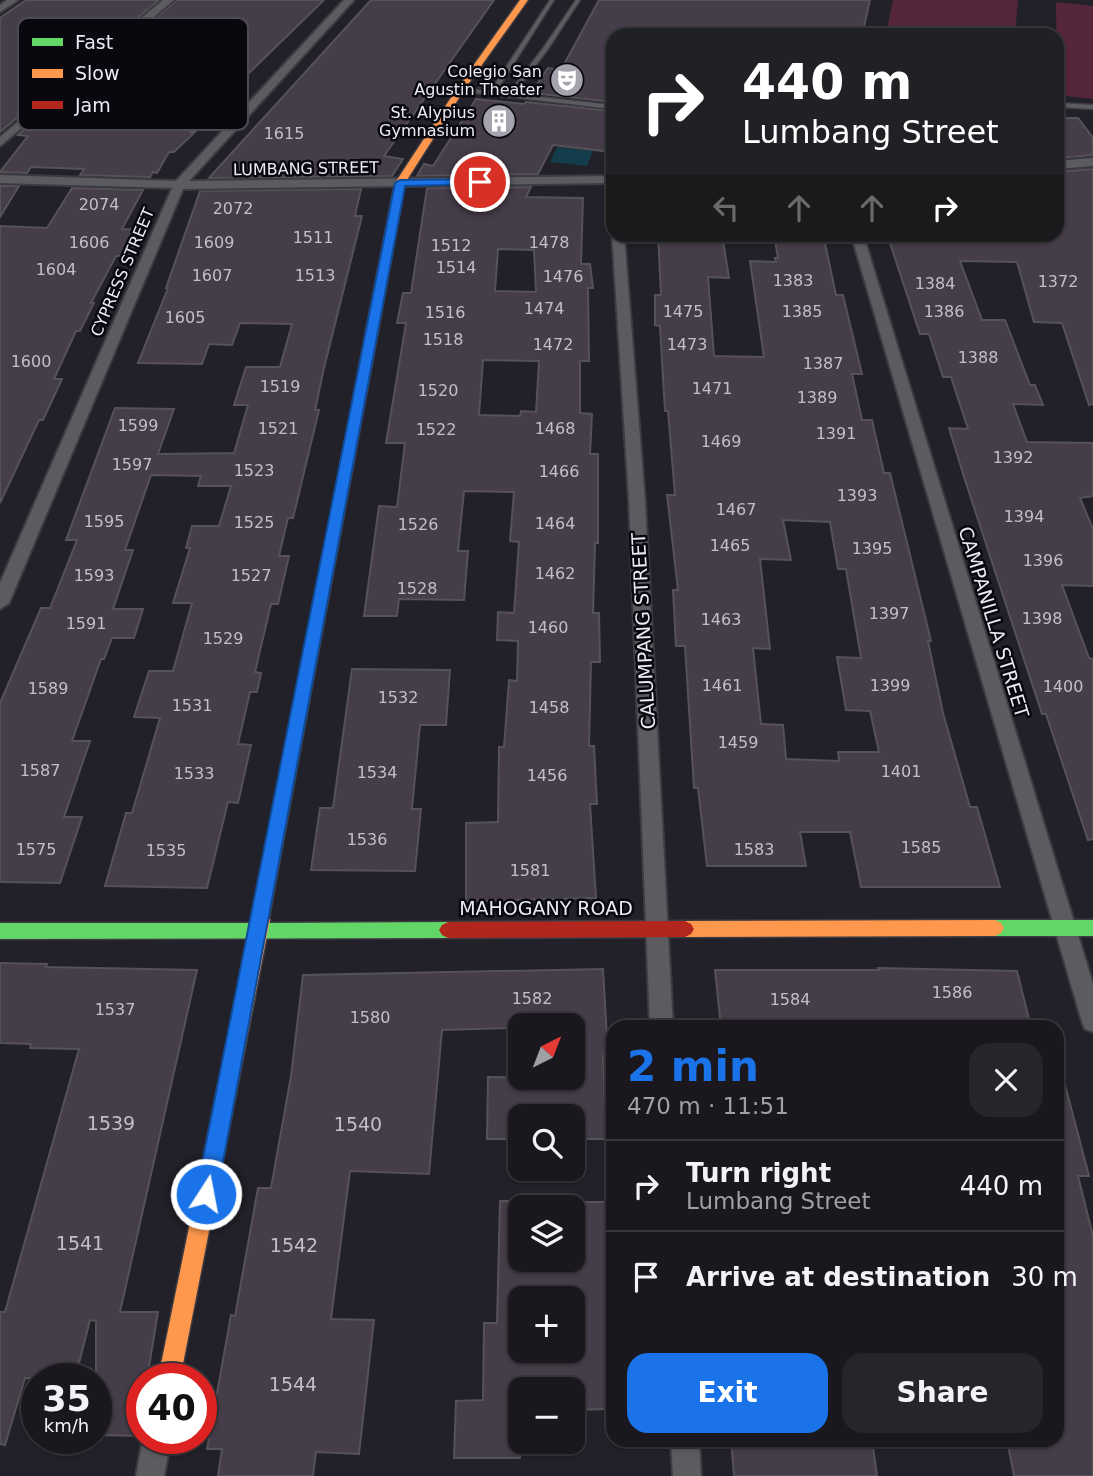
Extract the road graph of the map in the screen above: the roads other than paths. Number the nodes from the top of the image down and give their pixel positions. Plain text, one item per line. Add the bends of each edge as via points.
1 (13, 0) edge
2 (169, 0) edge
3 (349, 0) edge
4 (524, 0) edge
5 (552, 0) edge
6 (578, 0) edge
7 (0, 9) edge
8 (148, 18) edge
9 (461, 87) junction
10 (510, 95) junction
11 (1064, 105) edge
12 (606, 106) edge
13 (1093, 107) edge
14 (248, 110) edge
15 (18, 128) edge
16 (230, 130) edge
17 (0, 143) edge
18 (1093, 162) edge
19 (1064, 164) edge
20 (0, 179) edge
21 (606, 180) edge
22 (400, 183) junction
23 (179, 185) junction
24 (619, 242) edge
25 (859, 242) edge
26 (0, 603) edge
27 (1064, 928) junction
28 (1093, 928) edge
29 (656, 929) junction
30 (0, 930) edge
31 (259, 930) junction
32 (662, 1020) edge
33 (1093, 1021) edge
34 (172, 1363) edge
35 (685, 1447) edge
36 (154, 1454) edge
37 (150, 1476) edge
38 (687, 1476) edge

1 - 7 street
2 - 8 street
3 - 14 street, CYPRESS STREET
4 - 9 street
5 - 9 lane via 497,86
6 - 10 lane
9 - 10 lane
9 - 22 street
10 - 12 lane
11 - 13 lane
15 - 17 street
16 - 23 street, CYPRESS STREET
18 - 19 street
20 - 23 street, LUMBANG STREET
21 - 22 street, LUMBANG STREET
22 - 23 street, LUMBANG STREET
22 - 31 street
23 - 26 street, CYPRESS STREET
24 - 29 street, CALUMPANG STREET via 637,501
25 - 27 street, CAMPANILLA STREET
27 - 28 street, MAHOGANY ROAD
27 - 29 street, MAHOGANY ROAD
27 - 33 street, CAMPANILLA STREET
29 - 31 street, MAHOGANY ROAD
29 - 32 street, CALUMPANG STREET
30 - 31 street, MAHOGANY ROAD
31 - 34 street
35 - 38 street
36 - 37 street

